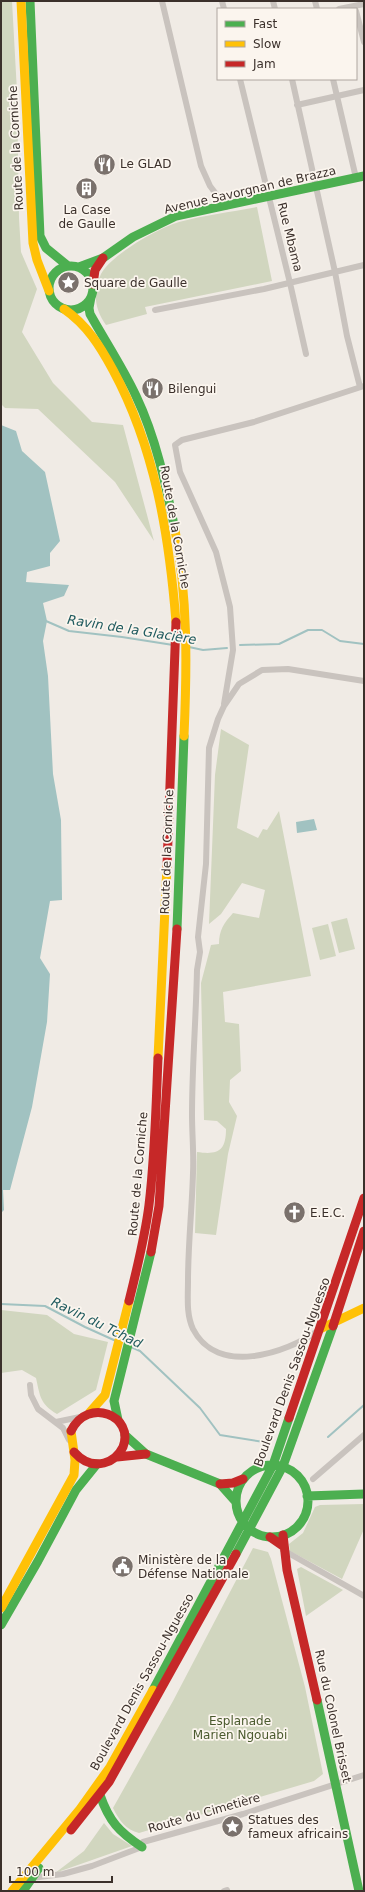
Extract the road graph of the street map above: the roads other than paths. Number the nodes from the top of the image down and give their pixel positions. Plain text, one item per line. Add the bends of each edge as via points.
1 (21, 1) edge
2 (30, 1) edge
3 (162, 1) edge
4 (364, 4) edge
5 (355, 7) edge
6 (357, 15) edge
7 (364, 42) edge
8 (240, 80) edge
9 (292, 80) edge
10 (334, 80) edge
11 (364, 90) edge
12 (337, 96) junction
13 (297, 105) junction
14 (360, 177) edge
15 (315, 187) junction
16 (268, 196) junction
17 (226, 206) junction
18 (103, 258) junction
19 (364, 265) edge
20 (68, 266) junction
21 (80, 267) junction
22 (335, 272) junction
23 (290, 283) junction
24 (49, 291) junction
25 (92, 293) junction
26 (64, 309) junction
27 (155, 310) dead end
28 (306, 354) dead end
29 (362, 387) edge
30 (157, 466) junction
31 (364, 681) edge
32 (224, 706) junction
33 (364, 1198) edge
34 (364, 1231) edge
35 (364, 1308) edge
36 (335, 1321) junction
37 (320, 1330) junction
38 (115, 1378) junction
39 (30, 1385) dead end
40 (90, 1412) junction
41 (81, 1417) junction
42 (118, 1420) junction
43 (56, 1422) junction
44 (125, 1435) junction
45 (364, 1435) edge
46 (70, 1441) junction
47 (74, 1452) junction
48 (146, 1454) junction
49 (117, 1457) junction
50 (98, 1464) junction
51 (273, 1465) junction
52 (283, 1466) junction
53 (243, 1479) junction
54 (313, 1479) dead end
55 (220, 1484) junction
56 (364, 1494) edge
57 (307, 1496) junction
58 (236, 1502) junction
59 (246, 1526) junction
60 (284, 1535) junction
61 (270, 1537) junction
62 (283, 1548) junction
63 (364, 1596) edge
64 (1, 1608) edge
65 (1, 1625) edge
66 (364, 1775) edge
67 (335, 1785) junction
68 (100, 1795) junction
69 (142, 1847) junction
70 (31, 1878) junction
71 (12, 1891) edge
72 (23, 1891) edge
73 (359, 1891) edge

1 - 24 main road, Route de la Corniche via 32,243
2 - 20 main road, Route de la Corniche via 40,236 46,248
3 - 17 street via 201,166 210,186
4 - 5 street
6 - 7 street
8 - 16 street, Rue Mbama
9 - 13 street
10 - 12 street
11 - 12 street
12 - 13 street
12 - 14 street
13 - 15 street
14 - 15 main road, Avenue Savorgnan de Brazza
15 - 16 main road, Avenue Savorgnan de Brazza
15 - 22 street
16 - 17 main road, Avenue Savorgnan de Brazza
16 - 23 street, Rue Mbama
17 - 18 main road, Avenue Savorgnan de Brazza via 176,216 133,237
18 - 21 main road, Avenue Savorgnan de Brazza
18 - 25 main road, Avenue Savorgnan de Brazza via 95,270
19 - 22 street
20 - 21 main road
20 - 24 main road via 52,276
21 - 25 main road, Route de la Corniche via 89,276
22 - 23 street
22 - 29 street via 351,352
23 - 27 street
23 - 28 street, Rue Mbama
24 - 26 main road, Route de la Corniche via 54,302
25 - 26 main road via 86,304 80,308
25 - 30 main road, Route de la Corniche via 88,308 90,314 134,391 142,410
26 - 30 main road, Route de la Corniche via 87,327 117,374
29 - 32 street via 259,420 182,440 175,445 180,472 216,552 230,607 233,645
30 - 38 main road, Route de la Corniche via 178,629 174,725 154,1152 142,1254
30 - 38 main road, Route de la Corniche via 176,531 186,618 187,666 175,976 159,1206 152,1248
31 - 32 street via 288,669 262,670 239,684
32 - 37 street via 209,748 206,864 198,937 200,952 188,1257 189,1316 203,1341 213,1349 233,1357 255,1356 284,1348 307,1339
33 - 37 main road, Boulevard Denis Sassou-Nguesso
34 - 36 main road, Boulevard Denis Sassou-Nguesso
35 - 36 main road
36 - 37 main road
36 - 52 main road, Boulevard Denis Sassou-Nguesso
37 - 51 main road, Boulevard Denis Sassou-Nguesso
38 - 40 main road, Route de la Corniche via 105,1395
38 - 42 main road, Route de la Corniche via 114,1401
39 - 43 street via 31,1395 38,1410
40 - 41 main road
40 - 42 main road via 101,1412
41 - 43 street
41 - 46 main road via 74,1423
42 - 44 main road
43 - 46 street via 63,1428
44 - 48 main road
44 - 49 main road via 124,1446
45 - 54 street
46 - 47 main road
47 - 50 main road via 87,1463
47 - 64 main road via 74,1475
48 - 49 main road
48 - 55 main road
49 - 50 main road
50 - 65 main road via 79,1483 50,1540
51 - 52 main road
51 - 53 main road via 251,1471
51 - 59 main road, Boulevard Denis Sassou-Nguesso
52 - 57 main road via 299,1478 305,1486
52 - 59 main road, Boulevard Denis Sassou-Nguesso
53 - 55 main road
53 - 58 main road via 237,1490
55 - 58 main road
56 - 57 main road
57 - 60 main road via 305,1515 296,1527
58 - 59 main road via 238,1513
59 - 61 main road via 259,1535
59 - 68 main road, Boulevard Denis Sassou-Nguesso via 152,1706
59 - 71 main road, Boulevard Denis Sassou-Nguesso via 110,1767 80,1809
60 - 61 main road
60 - 62 main road, Rue du Colonel Brisset
61 - 62 main road
62 - 63 street
62 - 67 main road, Rue du Colonel Brisset
66 - 67 street, Route du Cimetière
67 - 69 street, Route du Cimetière via 143,1842
67 - 73 main road, Rue du Colonel Brisset
68 - 69 main road via 112,1823 125,1836
68 - 70 main road, Boulevard Denis Sassou-Nguesso
69 - 70 street, Route du Cimetière via 85,1868
70 - 72 main road, Boulevard Denis Sassou-Nguesso

